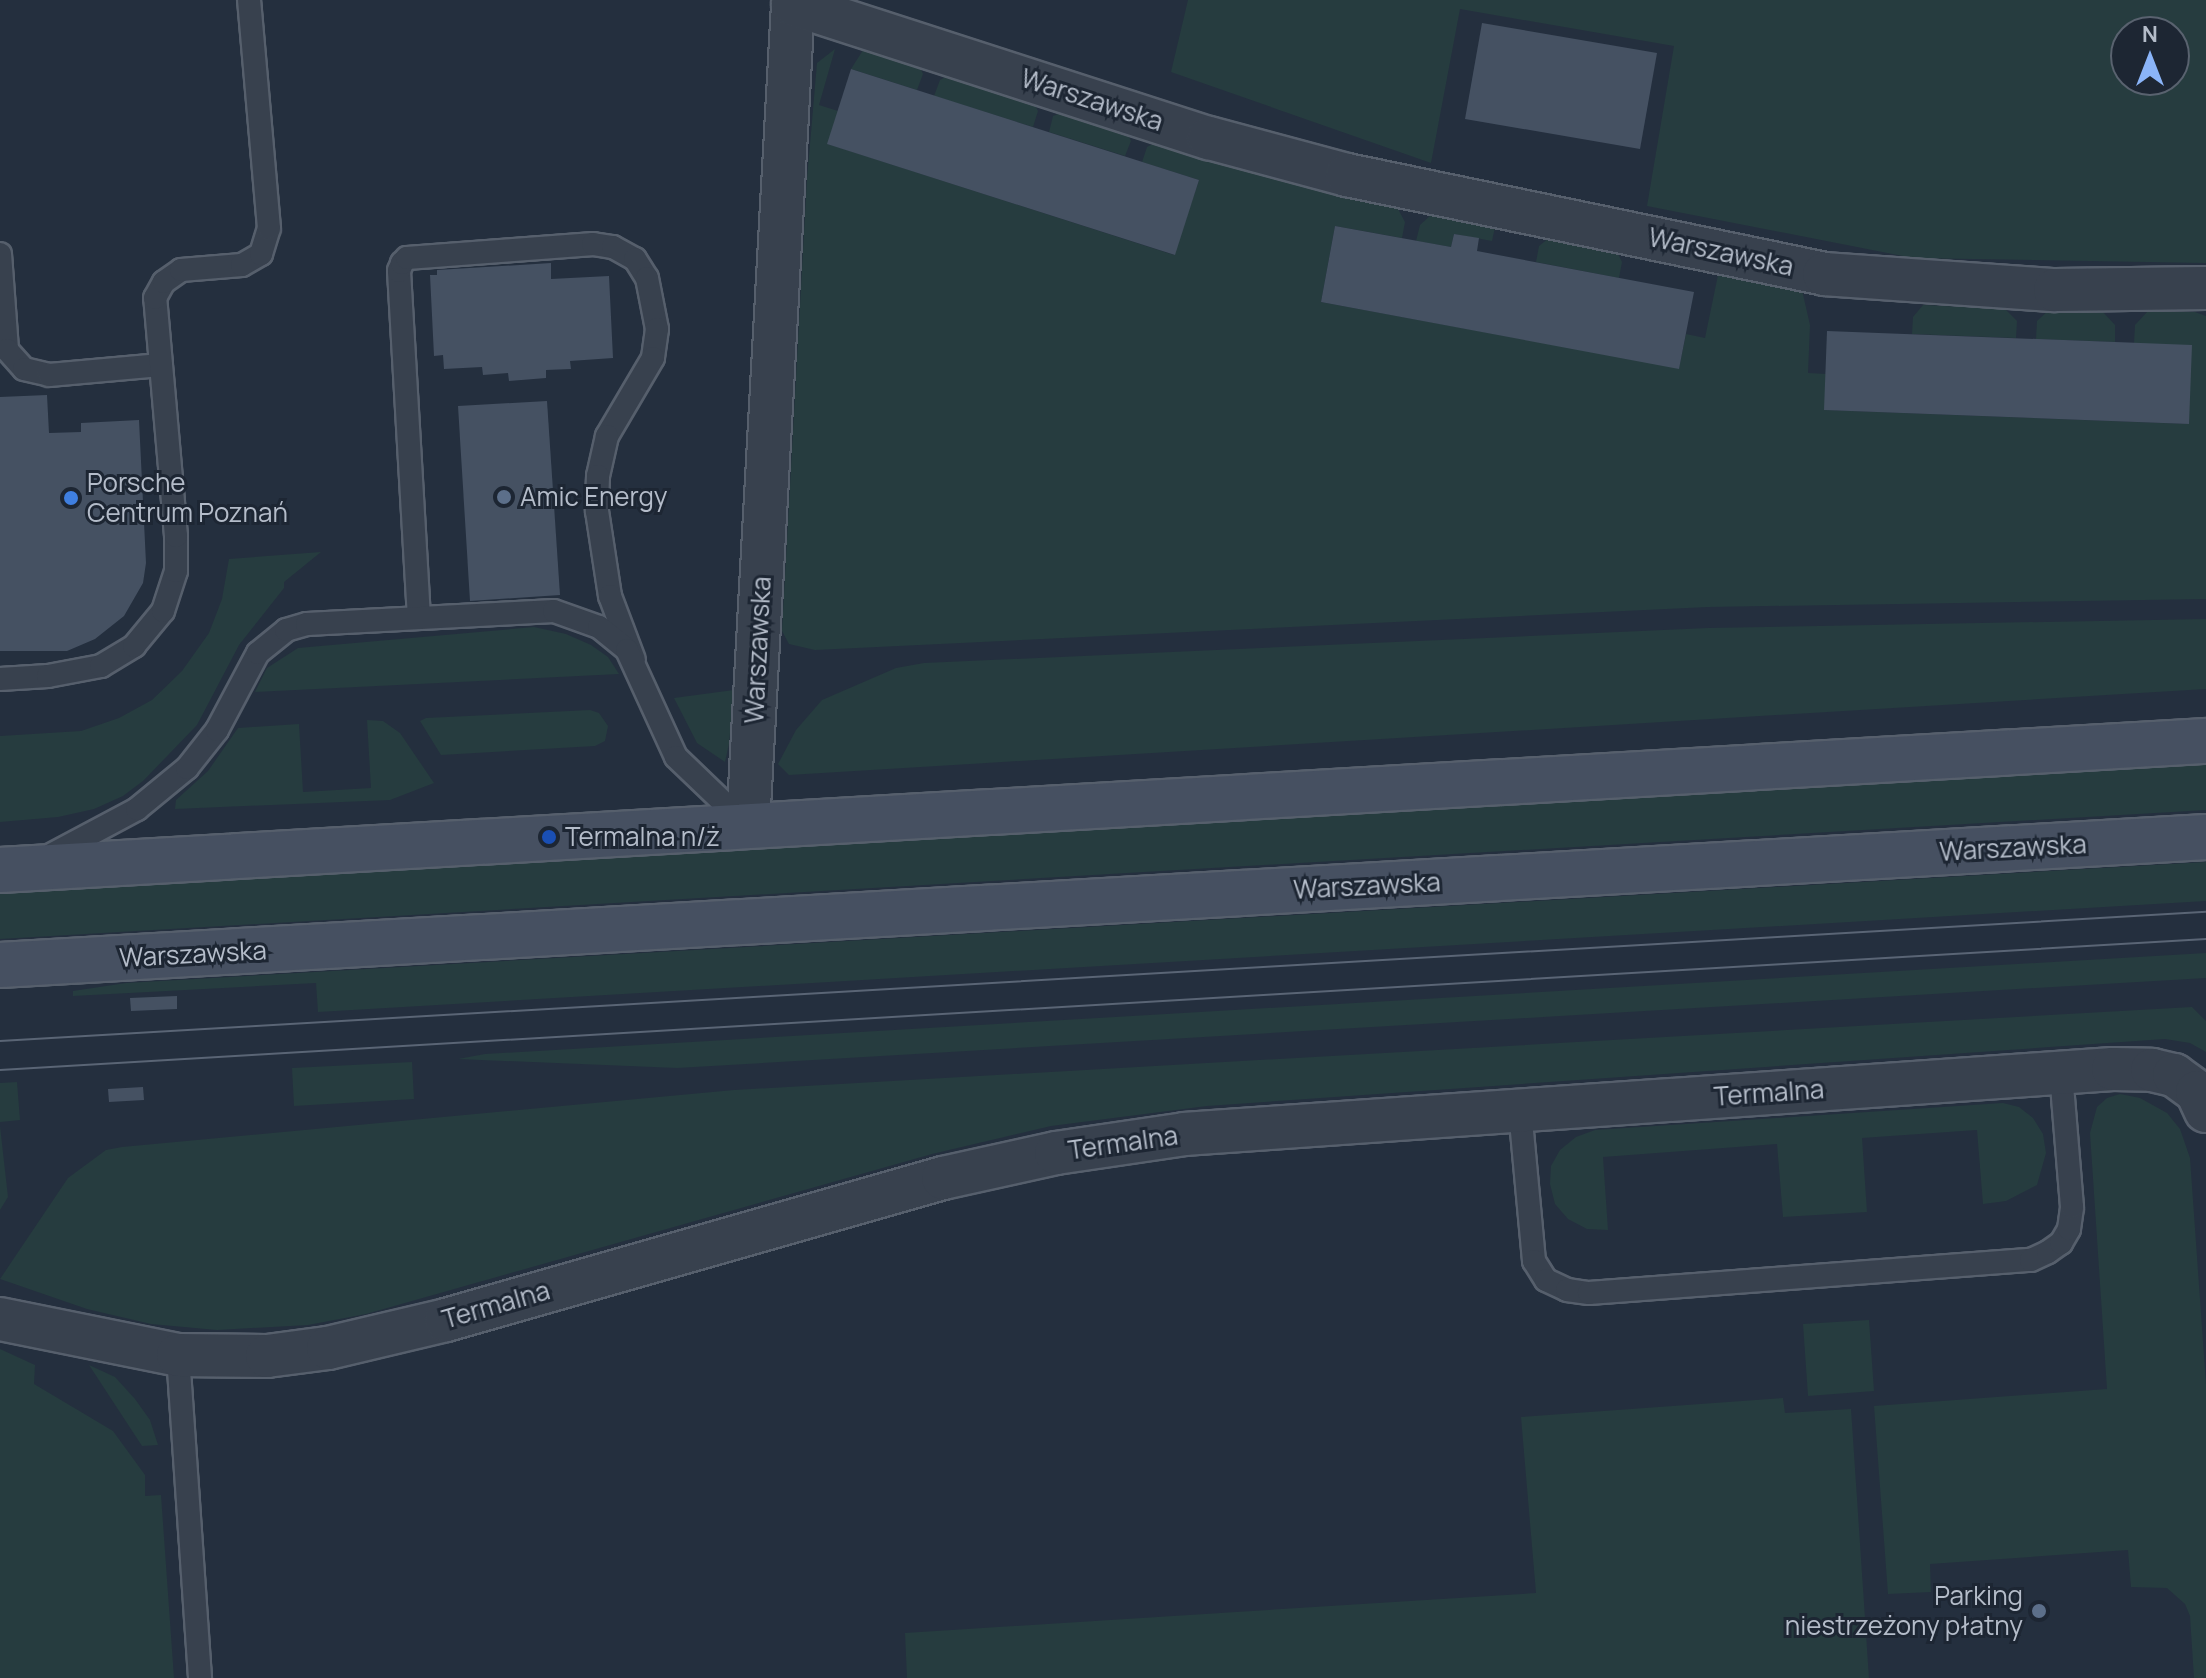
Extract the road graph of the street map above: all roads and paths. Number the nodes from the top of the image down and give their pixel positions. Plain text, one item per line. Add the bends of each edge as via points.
1 (249, 0) edge
2 (0, 254) edge
3 (2206, 288) edge
4 (161, 365) junction
5 (419, 618) junction
6 (634, 660) junction
7 (0, 679) edge
8 (2206, 741) edge
9 (748, 825) junction
10 (2206, 837) edge
11 (5, 870) edge
12 (0, 965) edge
13 (2061, 1072) junction
14 (1520, 1110) junction
15 (2206, 1111) edge
16 (0, 1300) edge
17 (0, 1319) edge
18 (50, 1327) junction
19 (178, 1355) junction
20 (200, 1678) edge

1 - 4 lane via 269,228 261,254 242,265 181,270 164,282 155,298
2 - 4 lane via 7,350 24,369 49,375
3 - 9 street, Warszawska via 2055,290 1824,274 1347,175 1209,138 793,4
4 - 7 lane via 176,536 176,571 163,611 134,646 101,666
5 - 6 lane via 570,614 608,632
5 - 6 lane via 402,263 407,258 593,244 613,247 635,259 647,278 657,329 653,358 607,436 598,476 597,511 610,596
5 - 11 lane via 307,624 275,636 258,653 207,744 163,789 94,835
6 - 9 lane via 676,757
8 - 9 main road
9 - 11 main road
10 - 12 main road, Warszawska
13 - 14 street, Termalna
13 - 14 lane via 2072,1207 2069,1229 2061,1243 2031,1260 1589,1293 1546,1280 1534,1261
13 - 15 street, Termalna via 2162,1071 2191,1086
14 - 19 street, Termalna via 1184,1134 1056,1153 943,1178 363,1342 267,1356
16 - 18 street, Termalna
17 - 18 street, Termalna
18 - 19 street, Termalna
19 - 20 lane

